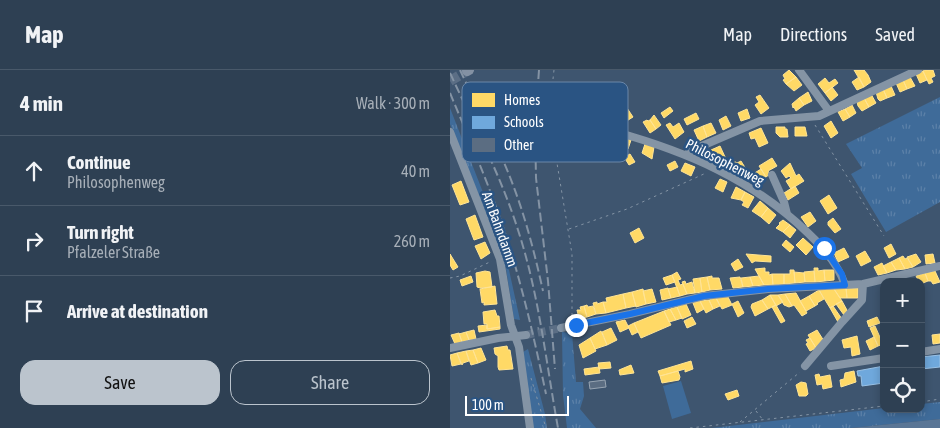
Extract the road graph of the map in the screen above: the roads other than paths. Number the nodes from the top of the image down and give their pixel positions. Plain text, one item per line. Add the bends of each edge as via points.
1 (799, 70) edge
2 (918, 70) edge
3 (829, 111) junction
4 (450, 132) edge
5 (628, 136) edge
6 (687, 155) junction
7 (772, 175) dead end
8 (787, 214) junction
9 (940, 266) edge
10 (863, 284) junction
11 (845, 285) junction
12 (561, 328) tunnel mouth
13 (526, 335) tunnel mouth
14 (514, 336) junction
15 (450, 348) edge
16 (940, 349) edge
17 (925, 351) edge
18 (880, 359) edge
19 (805, 366) road end
20 (831, 366) dead end
21 (530, 428) edge

1 - 3 street
2 - 3 street
3 - 6 street via 811,118 760,121
4 - 14 street, Am Bahndamm via 500,259
5 - 6 street, Philosophenweg
6 - 8 street, Philosophenweg via 756,190
7 - 8 street
8 - 11 street, Philosophenweg via 824,248 842,274
9 - 10 street
10 - 11 street
10 - 19 street via 862,300
11 - 12 street via 704,296
13 - 14 street
14 - 15 street
14 - 21 street, Am Bahndamm via 519,347
16 - 17 street
18 - 20 street

